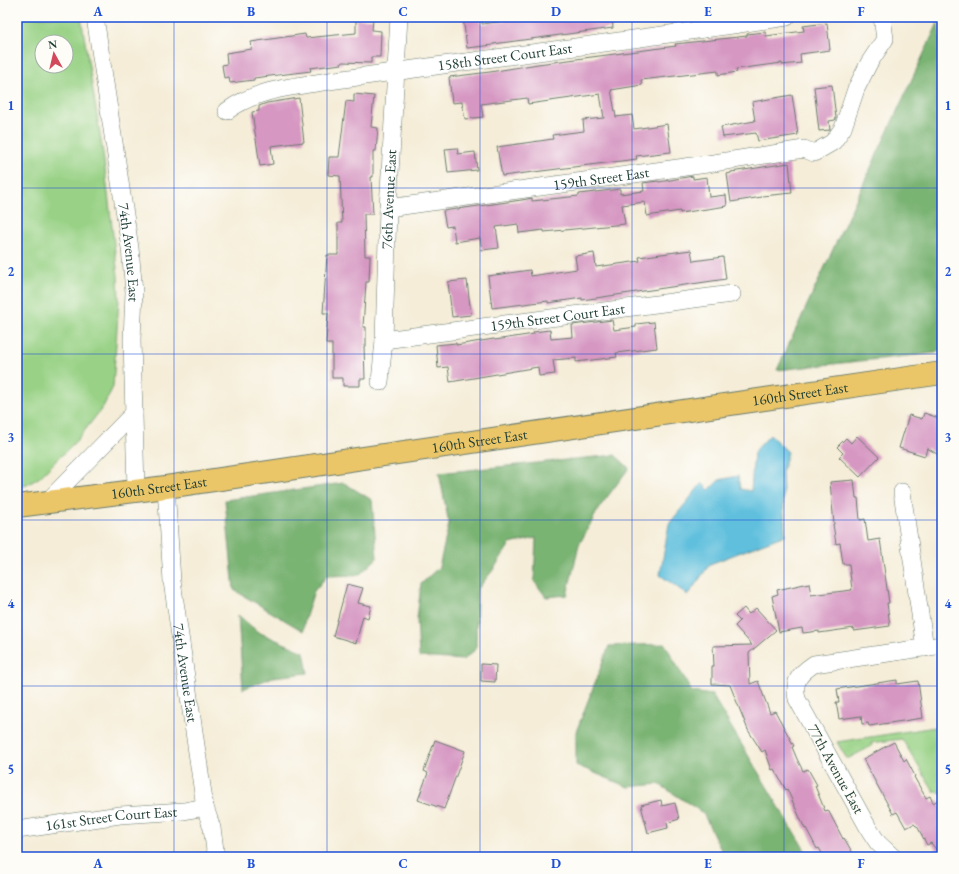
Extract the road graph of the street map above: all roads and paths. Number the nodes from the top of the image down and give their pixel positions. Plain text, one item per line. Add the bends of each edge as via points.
1 (95, 17) edge
2 (399, 17) edge
3 (788, 17) edge
4 (882, 17) edge
5 (396, 71) junction
6 (227, 111) dead end
7 (388, 208) junction
8 (732, 294) dead end
9 (384, 340) junction
10 (942, 373) edge
11 (380, 382) dead end
12 (134, 413) junction
13 (166, 487) junction
14 (136, 490) junction
15 (902, 492) dead end
16 (47, 502) junction
17 (17, 506) edge
18 (942, 645) edge
19 (925, 648) junction
20 (205, 807) junction
21 (17, 830) edge
22 (216, 857) edge
23 (893, 857) edge

1 - 12 street, 74th Avenue East via 130,248 134,292
2 - 5 street, 76th Avenue East
3 - 5 street, 158th Street Court East
4 - 7 street, 159th Street East via 885,39 868,63 856,89 844,128 833,142 814,153 804,149
5 - 6 street, 158th Street Court East via 255,95 235,104
5 - 7 street, 76th Avenue East
7 - 9 street, 76th Avenue East
8 - 9 street, 159th Street Court East
9 - 11 street, 76th Avenue East
10 - 13 main road, 160th Street East
12 - 14 street, 74th Avenue East
12 - 16 street
13 - 14 main road, 160th Street East
13 - 20 street, 74th Avenue East via 172,580
14 - 16 main road, 160th Street East
15 - 19 street
16 - 17 main road, 160th Street East
18 - 19 street
19 - 23 street, 77th Avenue East via 814,664 800,674 796,682 797,699 870,831
20 - 21 street, 161st Street Court East via 184,811 120,815
20 - 22 street, 74th Avenue East via 212,828

